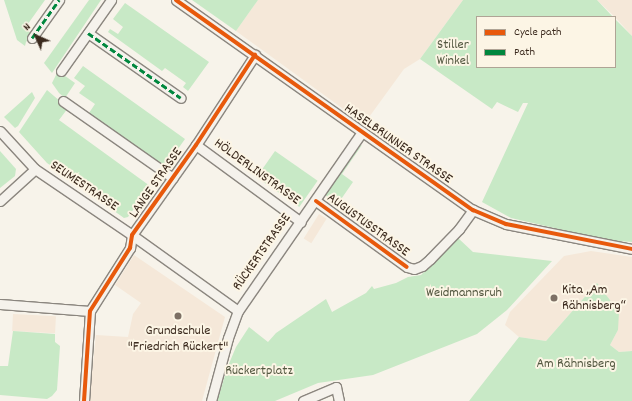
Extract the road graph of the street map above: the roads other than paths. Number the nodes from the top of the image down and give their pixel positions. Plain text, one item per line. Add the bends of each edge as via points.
1 (59, 0) edge
2 (111, 0) edge
3 (176, 0) edge
4 (88, 33) junction
5 (32, 38) dead end
6 (255, 55) junction
7 (61, 71) dead end
8 (181, 98) dead end
9 (63, 101) dead end
10 (0, 131) edge
11 (362, 132) junction
12 (196, 145) junction
13 (35, 169) junction
14 (173, 178) junction
15 (0, 201) edge
16 (316, 201) junction
17 (473, 210) junction
18 (301, 222) junction
19 (132, 236) junction
20 (632, 250) edge
21 (0, 304) edge
22 (90, 311) junction
23 (238, 311) junction
24 (84, 401) edge
25 (211, 401) edge
26 (303, 401) edge
27 (339, 401) edge

1 - 5 street
2 - 4 street
3 - 6 street, HASELBRUNNER STRASSE
4 - 7 street
4 - 8 street
6 - 11 street, HASELBRUNNER STRASSE
6 - 12 street, LANGE STRASSE
9 - 14 street
10 - 13 street, SEUMESTRASSE
11 - 16 street, RÜCKERTSTRASSE
11 - 17 street, HASELBRUNNER STRASSE
12 - 14 street, LANGE STRASSE
12 - 18 street, HÖLDERLINSTRASSE
13 - 15 street
13 - 19 street, SEUMESTRASSE
14 - 19 street, LANGE STRASSE
16 - 17 street, AUGUSTUSSTRASSE via 414,269 422,266 459,229
16 - 18 street, RÜCKERTSTRASSE
17 - 20 street, HASELBRUNNER STRASSE via 506,224
18 - 23 street, RÜCKERTSTRASSE
19 - 22 street, LANGE STRASSE via 130,248
19 - 23 street, SEUMESTRASSE
21 - 22 street
22 - 24 street, LANGE STRASSE
23 - 25 street, RÜCKERTSTRASSE
26 - 27 street via 336,387

